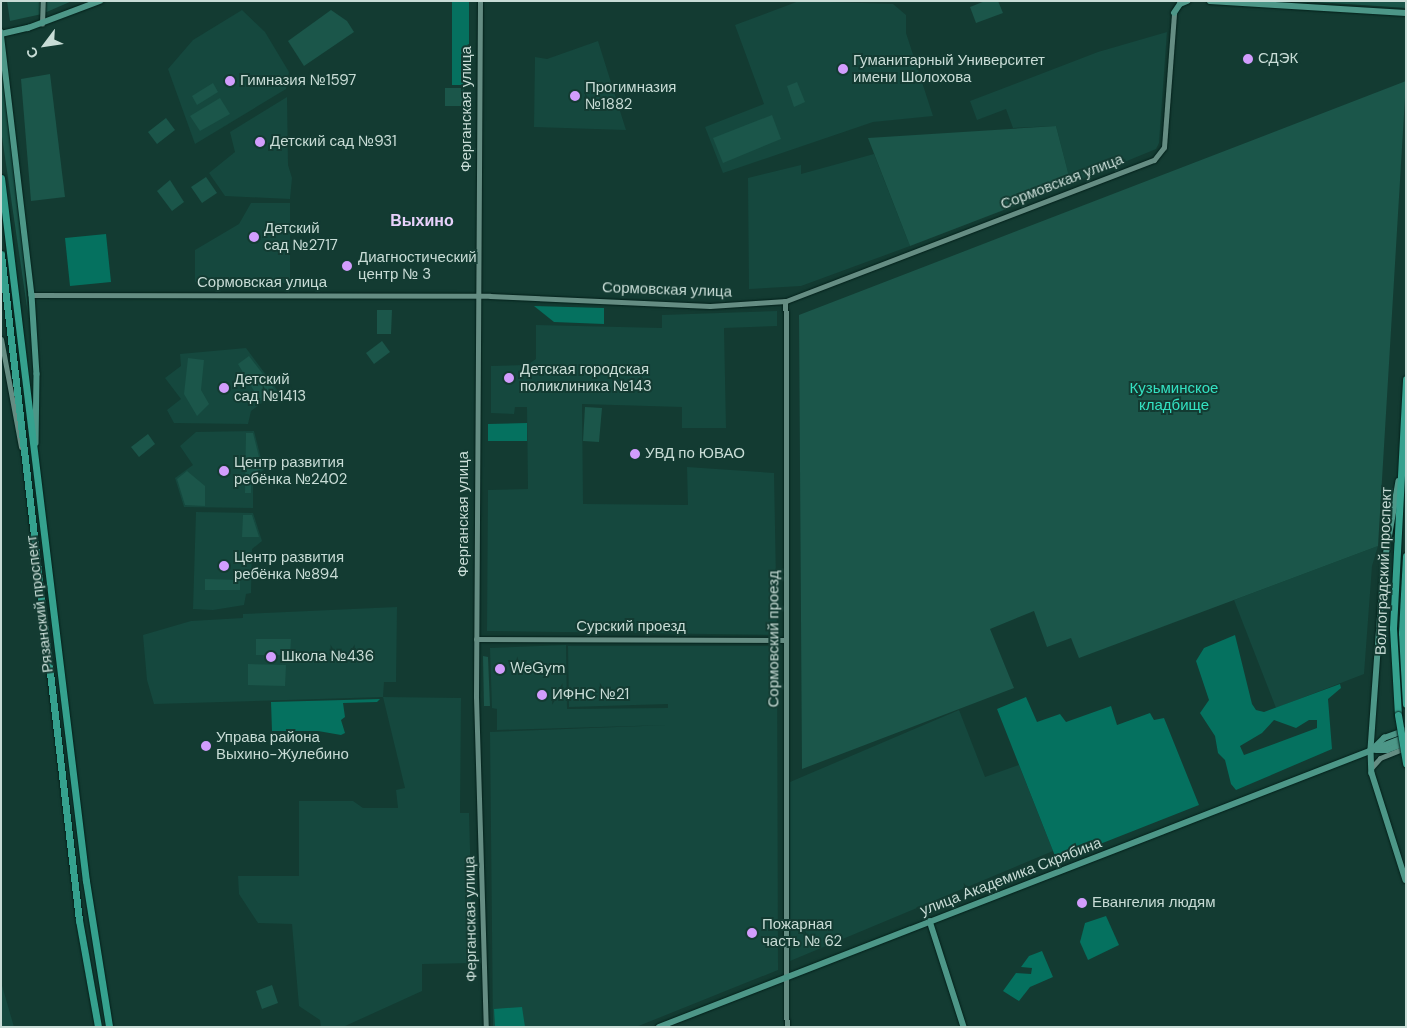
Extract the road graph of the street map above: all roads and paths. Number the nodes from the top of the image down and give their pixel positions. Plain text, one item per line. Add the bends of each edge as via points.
1 (43, 1) edge
2 (100, 1) edge
3 (480, 1) edge
4 (1174, 1) edge
5 (1187, 1) edge
6 (1210, 1) edge
7 (1174, 13) junction
8 (1406, 13) edge
9 (42, 24) junction
10 (1, 33) edge
11 (1, 178) edge
12 (1, 254) edge
13 (32, 295) junction
14 (478, 296) junction
15 (786, 301) junction
16 (1, 339) edge
17 (1406, 379) edge
18 (36, 454) junction
19 (1401, 472) junction
20 (32, 504) junction
21 (1406, 556) edge
22 (476, 639) junction
23 (786, 640) junction
24 (1406, 704) edge
25 (1406, 730) edge
26 (1406, 736) edge
27 (1406, 743) edge
28 (1406, 748) edge
29 (1371, 750) junction
30 (1406, 763) edge
31 (1372, 768) junction
32 (1406, 880) edge
33 (930, 921) junction
34 (787, 977) junction
35 (98, 1027) edge
36 (109, 1027) edge
37 (486, 1027) edge
38 (659, 1027) edge
39 (787, 1027) edge
40 (964, 1027) edge

1 - 9 street
2 - 9 main road
3 - 14 street, Ферганская улица
4 - 7 main road
5 - 7 main road via 1180,4
6 - 8 main road
7 - 15 street, Сормовская улица via 1164,147 1154,160
9 - 10 main road
10 - 13 main road
11 - 18 main road, Рязанский проспект
12 - 20 main road, Рязанский проспект
13 - 14 street, Сормовская улица
13 - 18 main road via 37,374
14 - 15 street, Сормовская улица via 696,306
14 - 22 street, Ферганская улица
15 - 23 street, Сормовский проезд
16 - 20 street
17 - 19 main road, Волгоградский проспект
18 - 36 main road, Рязанский проспект via 87,889
19 - 29 main road via 1384,568
19 - 30 main road, Волгоградский проспект, bridge via 1393,628 1398,715
20 - 35 main road, Рязанский проспект via 79,920
21 - 24 main road, Волгоградский проспект via 1402,632
22 - 23 street, Сурский проезд
22 - 37 street, Ферганская улица
23 - 34 street, Сормовский проезд
25 - 29 main road, улица Академика Скрябина via 1384,738
26 - 29 main road, улица Академика Скрябина
27 - 29 main road, улица Академика Скрябина via 1387,750
28 - 31 street via 1380,758
29 - 31 main road
29 - 33 main road, улица Академика Скрябина
31 - 32 main road
33 - 34 main road, улица Академика Скрябина
33 - 40 main road
34 - 38 main road, улица Академика Скрябина
34 - 39 street, Сормовский проезд

